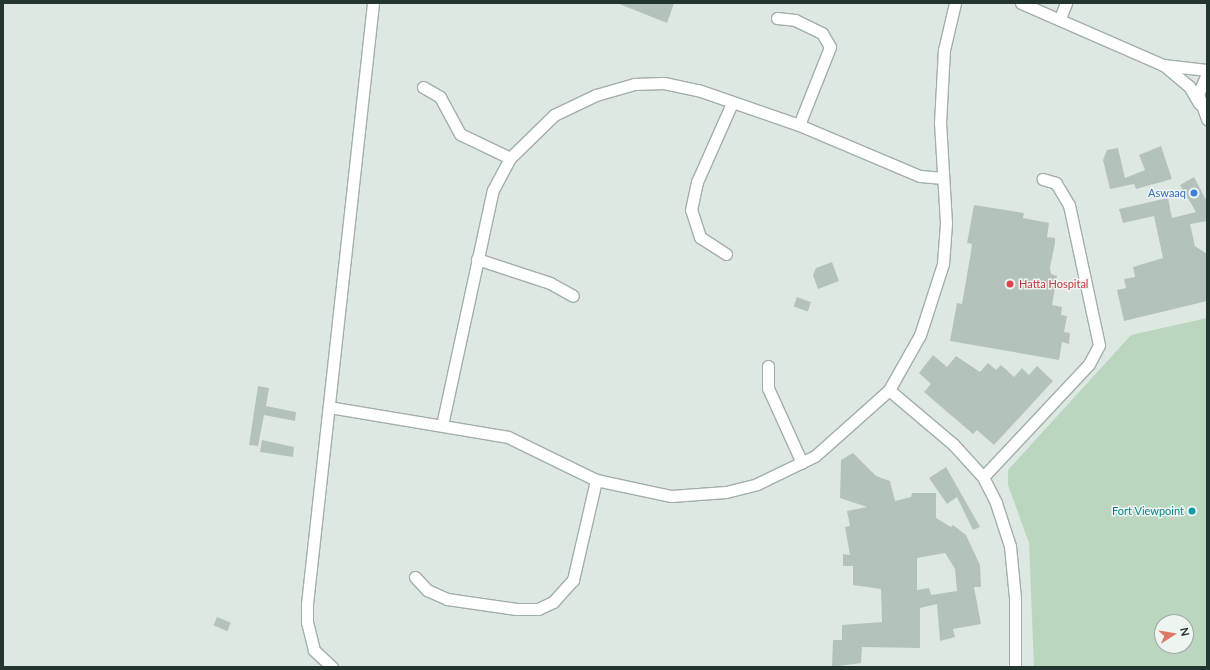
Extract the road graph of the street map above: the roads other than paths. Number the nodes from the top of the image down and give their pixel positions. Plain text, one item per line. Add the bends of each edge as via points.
1 (373, 3) edge
2 (955, 3) edge
3 (1021, 3) edge
4 (1066, 3) edge
5 (777, 18) dead end
6 (1060, 18) junction
7 (1163, 65) junction
8 (1207, 70) edge
9 (1207, 74) edge
10 (423, 87) dead end
11 (732, 103) junction
12 (1199, 103) junction
13 (1207, 119) edge
14 (799, 125) junction
15 (510, 158) junction
16 (943, 178) junction
17 (1043, 178) dead end
18 (726, 254) dead end
19 (477, 259) junction
20 (573, 296) dead end
21 (768, 366) dead end
22 (889, 390) junction
23 (329, 407) junction
24 (442, 425) junction
25 (802, 463) junction
26 (983, 477) junction
27 (596, 480) junction
28 (415, 577) dead end
29 (332, 667) edge
30 (1015, 667) edge

1 - 23 street
2 - 16 street via 944,57 940,131
3 - 6 street
4 - 6 street
5 - 14 street via 795,20 822,33 830,47
6 - 7 street
7 - 8 street
7 - 12 street via 1189,86
9 - 12 street via 1200,85
10 - 15 street via 440,97 460,134
11 - 14 street
11 - 15 street via 664,83 634,84 596,96 554,114
11 - 18 street via 698,182 691,210 700,237
12 - 13 street
14 - 16 street via 920,176
15 - 19 street via 493,190
16 - 22 street via 943,264 920,335
17 - 26 street via 1056,183 1069,205 1098,345 1089,364
19 - 20 street via 550,283
19 - 24 street
21 - 25 street via 768,388
22 - 25 street via 827,446
22 - 26 street via 953,444
23 - 24 street
23 - 29 street via 307,622 314,650
24 - 27 street via 522,442
25 - 27 street via 757,484 702,495 671,496
26 - 30 street via 1010,546 1015,598
27 - 28 street via 573,580 553,602 538,608 516,609 447,599 427,590

